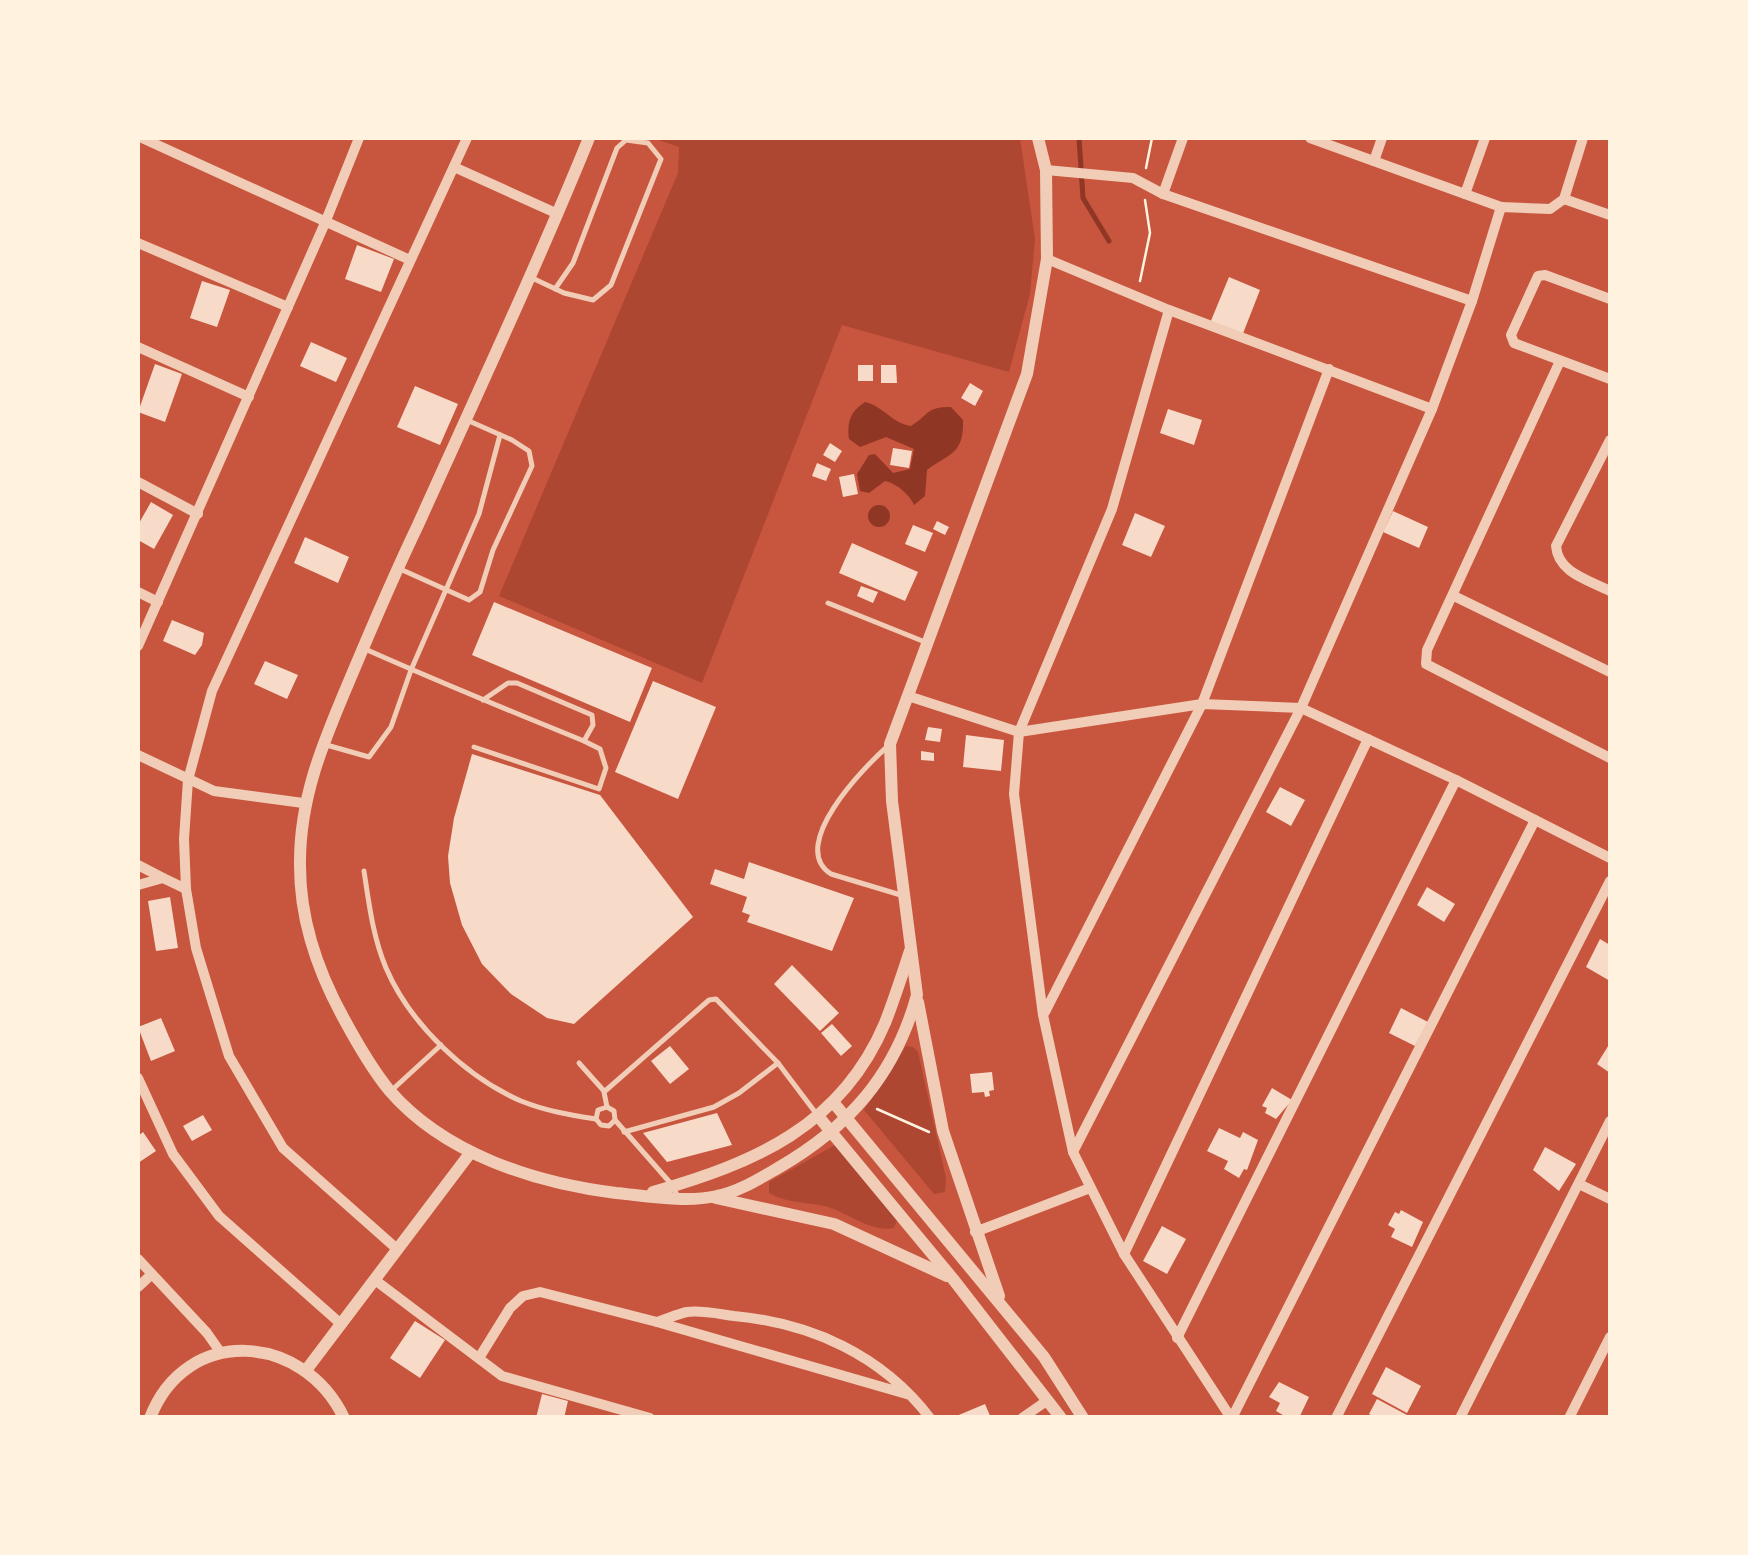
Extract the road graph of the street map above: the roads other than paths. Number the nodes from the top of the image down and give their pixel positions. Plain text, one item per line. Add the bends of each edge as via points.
1 (142, 138) edge
2 (358, 138) edge
3 (467, 138) edge
4 (589, 138) edge
5 (1038, 138) edge
6 (1183, 138) edge
7 (1310, 138) edge
8 (1382, 138) edge
9 (1484, 138) edge
10 (1584, 138) edge
11 (1374, 161) junction
12 (454, 167) junction
13 (1046, 170) junction
14 (1163, 194) junction
15 (1465, 194) junction
16 (1564, 199) junction
17 (1501, 208) junction
18 (558, 214) junction
19 (1610, 214) edge
20 (325, 223) junction
21 (138, 244) edge
22 (410, 260) junction
23 (1047, 260) junction
24 (529, 277) junction
25 (555, 289) junction
26 (1610, 299) edge
27 (1472, 301) junction
28 (288, 307) junction
29 (1170, 310) junction
30 (138, 347) edge
31 (1560, 361) junction
32 (1328, 369) junction
33 (1610, 379) edge
34 (250, 397) junction
35 (1432, 408) junction
36 (466, 420) junction
37 (500, 435) junction
38 (1610, 440) edge
39 (138, 482) edge
40 (198, 514) junction
41 (398, 568) junction
42 (1610, 591) edge
43 (138, 592) edge
44 (446, 592) junction
45 (1454, 596) junction
46 (158, 602) junction
47 (828, 603) dead end
48 (927, 644) junction
49 (138, 646) edge
50 (363, 648) junction
51 (411, 670) junction
52 (1610, 672) edge
53 (908, 696) junction
54 (483, 700) junction
55 (1202, 704) junction
56 (1301, 708) junction
57 (1020, 732) junction
58 (1368, 739) junction
59 (584, 741) junction
60 (322, 744) junction
61 (890, 744) junction
62 (474, 747) dead end
63 (138, 755) edge
64 (1610, 758) edge
65 (188, 780) junction
66 (1456, 780) junction
67 (304, 803) junction
68 (1534, 820) junction
69 (1610, 858) edge
70 (138, 866) edge
71 (364, 871) dead end
72 (163, 878) junction
73 (1610, 882) edge
74 (138, 885) edge
75 (186, 889) junction
76 (906, 897) junction
77 (911, 948) junction
78 (917, 995) junction
79 (1043, 1015) junction
80 (442, 1045) junction
81 (579, 1063) dead end
82 (778, 1063) junction
83 (138, 1078) edge
84 (391, 1092) junction
85 (604, 1092) junction
86 (833, 1102) junction
87 (607, 1107) junction
88 (818, 1116) junction
89 (596, 1119) junction
90 (847, 1119) junction
91 (615, 1120) junction
92 (1610, 1121) edge
93 (624, 1132) junction
94 (832, 1133) junction
95 (471, 1152) junction
96 (1073, 1152) junction
97 (1578, 1184) junction
98 (1090, 1188) junction
99 (676, 1192) junction
100 (714, 1197) junction
101 (1610, 1199) edge
102 (975, 1232) junction
103 (398, 1249) junction
104 (1124, 1254) junction
105 (138, 1259) edge
106 (151, 1275) junction
107 (954, 1279) junction
108 (375, 1280) junction
109 (138, 1287) edge
110 (1004, 1308) junction
111 (657, 1322) junction
112 (341, 1324) junction
113 (1610, 1337) edge
114 (1178, 1338) junction
115 (221, 1353) junction
116 (479, 1358) junction
117 (307, 1369) junction
118 (910, 1395) junction
119 (1048, 1400) junction
120 (150, 1418) edge
121 (344, 1418) edge
122 (650, 1418) edge
123 (930, 1418) edge
124 (1022, 1418) edge
125 (1060, 1418) edge
126 (1083, 1418) edge
127 (1231, 1418) edge
128 (1336, 1418) edge
129 (1460, 1418) edge
130 (1569, 1418) edge

1 - 20 street
2 - 20 street
3 - 12 street
4 - 18 street
5 - 13 street
6 - 14 street
7 - 11 street
8 - 11 street
9 - 15 street
10 - 16 street
11 - 15 street
12 - 18 street
12 - 22 street
13 - 14 street via 1138,179
13 - 23 street
14 - 27 street
15 - 17 street
16 - 17 street via 1550,208
16 - 19 street
17 - 27 street
18 - 24 street
20 - 22 street
20 - 28 street
21 - 28 street
22 - 65 street via 212,691
23 - 29 street
23 - 48 street via 1027,374
24 - 25 lane
24 - 36 street
25 - 25 lane via 593,300 611,285 661,159 648,143 626,140 617,148 574,263
26 - 31 street via 1545,275 1532,282 1511,335 1514,343
27 - 35 street
28 - 34 street
29 - 32 street
29 - 57 street via 1112,509
30 - 34 street
31 - 33 street
31 - 45 street
32 - 35 street
32 - 55 street
34 - 40 street
35 - 56 street
36 - 37 lane
36 - 41 street
37 - 44 lane via 479,514
37 - 44 lane via 528,451 532,466 480,592 469,600
38 - 42 street via 1556,546 1565,568
39 - 40 street
40 - 46 street
41 - 44 lane
41 - 50 street
43 - 46 street
44 - 51 lane
45 - 52 street
45 - 64 street via 1426,664
46 - 49 street
47 - 48 lane
48 - 53 street
50 - 51 lane
50 - 60 street
51 - 54 lane
51 - 60 lane via 391,727 369,757
53 - 57 street
53 - 61 street
54 - 59 lane
54 - 59 lane via 508,682 517,684 592,715
55 - 56 street
55 - 57 street
55 - 79 street
56 - 58 street
56 - 96 street
57 - 79 street via 1014,794
58 - 66 street
58 - 104 street
59 - 62 lane via 600,750 606,768 599,790
60 - 67 street
61 - 76 street
61 - 76 lane via 835,805 818,859 831,874
63 - 65 street
65 - 67 street
65 - 75 street
66 - 68 street
66 - 114 street
67 - 84 street via 300,868 307,928 326,987
68 - 69 street
68 - 127 street
70 - 72 street
71 - 80 lane via 387,971
72 - 74 street
72 - 75 street
73 - 128 street
75 - 103 street via 196,948 229,1056 284,1148
76 - 77 street
77 - 78 street
77 - 86 street via 878,1035
78 - 90 street via 896,1050
78 - 102 street via 943,1131
79 - 96 street
80 - 84 lane
80 - 89 lane via 520,1100
81 - 85 lane
82 - 85 lane via 716,999 709,1000
82 - 88 lane
82 - 93 lane via 714,1107
83 - 112 street via 172,1154 219,1216
84 - 95 street
85 - 87 lane
86 - 88 street
86 - 90 street
87 - 89 lane
87 - 91 lane
88 - 94 street
88 - 99 street via 752,1159
89 - 91 lane via 609,1126
90 - 94 street
90 - 110 street
91 - 93 lane
92 - 97 street
93 - 99 lane
94 - 100 street via 757,1180
94 - 107 street
95 - 99 street via 545,1180 640,1196
95 - 103 street
96 - 98 street
97 - 101 street
97 - 129 street
98 - 102 street
98 - 104 street
99 - 100 street
100 - 107 street via 834,1224
102 - 110 street
103 - 108 street
104 - 114 street
105 - 106 street
106 - 109 street
106 - 115 street
107 - 119 street
108 - 112 street
108 - 116 street
110 - 126 street
111 - 116 street via 540,1292 510,1308
111 - 118 street
111 - 118 street via 690,1311 761,1318 830,1337
112 - 117 street
113 - 130 street
114 - 127 street
115 - 117 street via 266,1352
115 - 120 street via 172,1381
116 - 122 street via 502,1376
117 - 121 street
118 - 123 street
119 - 124 street
119 - 125 street

